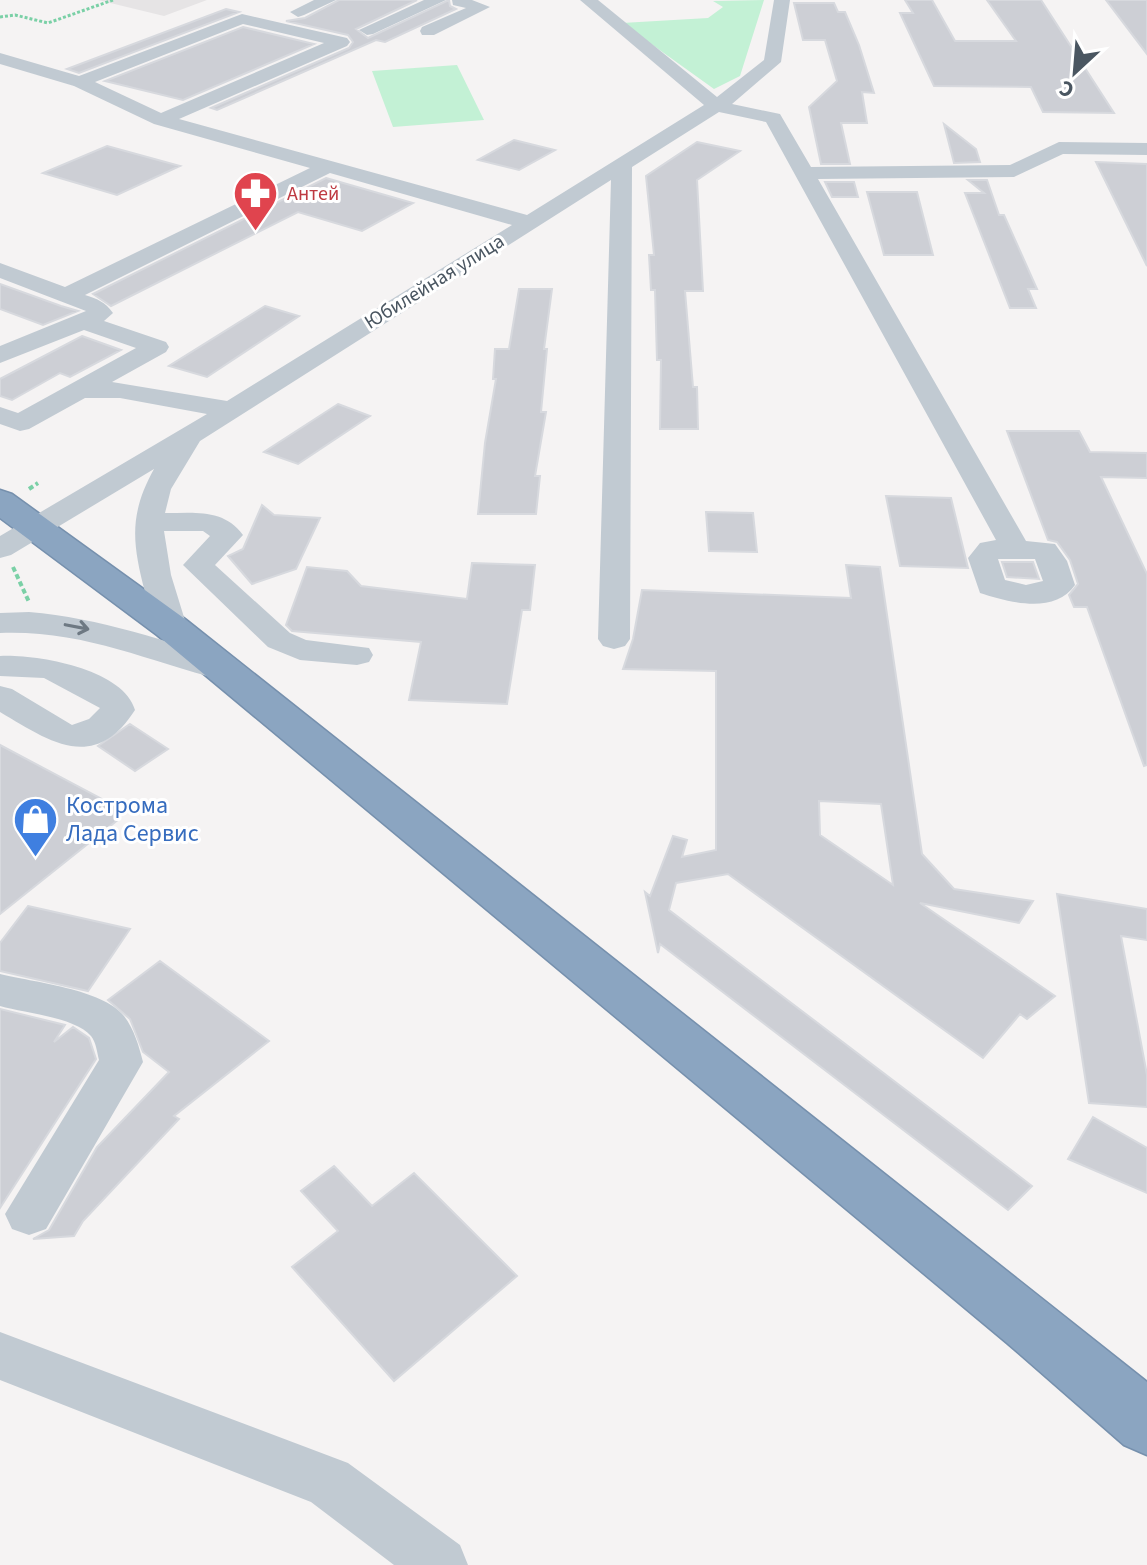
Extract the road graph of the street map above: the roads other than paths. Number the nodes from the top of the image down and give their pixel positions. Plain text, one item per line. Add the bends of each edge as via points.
1 (328, 0) edge
2 (438, 0) edge
3 (588, 0) edge
4 (782, 0) edge
5 (457, 1) edge
6 (298, 12) dead end
7 (367, 30) dead end
8 (428, 31) dead end
9 (304, 33) junction
10 (275, 45) dead end
11 (0, 58) edge
12 (72, 59) dead end
13 (43, 70) junction
14 (14, 81) dead end
15 (80, 82) junction
16 (159, 93) dead end
17 (130, 105) junction
18 (716, 106) junction
19 (161, 120) junction
20 (1147, 149) edge
21 (622, 164) junction
22 (327, 167) junction
23 (803, 173) junction
24 (527, 222) junction
25 (0, 270) edge
26 (66, 295) junction
27 (84, 322) junction
28 (0, 355) edge
29 (78, 390) junction
30 (231, 410) junction
31 (0, 415) edge
32 (198, 431) junction
33 (14, 495) edge
34 (149, 522) junction
35 (38, 525) junction
36 (1016, 549) dead end
37 (4, 554) edge
38 (0, 623) edge
39 (171, 627) junction
40 (614, 639) dead end
41 (357, 655) dead end
42 (0, 666) edge
43 (222, 670) junction
44 (0, 697) edge
45 (0, 990) edge
46 (29, 1214) dead end
47 (0, 1356) edge
48 (1147, 1423) edge
49 (440, 1565) edge

1 - 6 street
2 - 7 street
3 - 18 street
4 - 18 street, Юбилейная улица via 772,62
5 - 8 street via 482,7
9 - 10 street
9 - 15 street via 238,13
9 - 19 street via 341,42
11 - 13 street
12 - 13 street
13 - 14 street
13 - 15 street
15 - 17 street
16 - 17 street
17 - 19 street
18 - 21 street, Юбилейная улица
18 - 23 street via 773,118
19 - 22 street
20 - 23 street via 1059,148 1014,171
21 - 24 street, Юбилейная улица
21 - 40 street
22 - 24 street
22 - 26 street
23 - 36 street
24 - 30 street, Юбилейная улица
25 - 26 street
26 - 27 street via 101,313
27 - 28 street
27 - 29 street via 157,347
29 - 30 street via 120,390
29 - 31 street via 20,423
30 - 32 street, Юбилейная улица
32 - 34 street via 171,462 155,492
32 - 35 street, Юбилейная улица
33 - 35 highway
34 - 39 street via 147,539
34 - 41 street via 210,522 228,535 198,565 279,640 300,650
35 - 37 street, Юбилейная улица
35 - 39 highway
38 -> 43 street via 79,626
39 - 43 highway
42 - 44 street via 34,664 65,672 116,702 118,710 87,735 75,738
43 - 48 highway
45 - 46 street via 106,1023 121,1062
47 - 49 street via 329,1482

